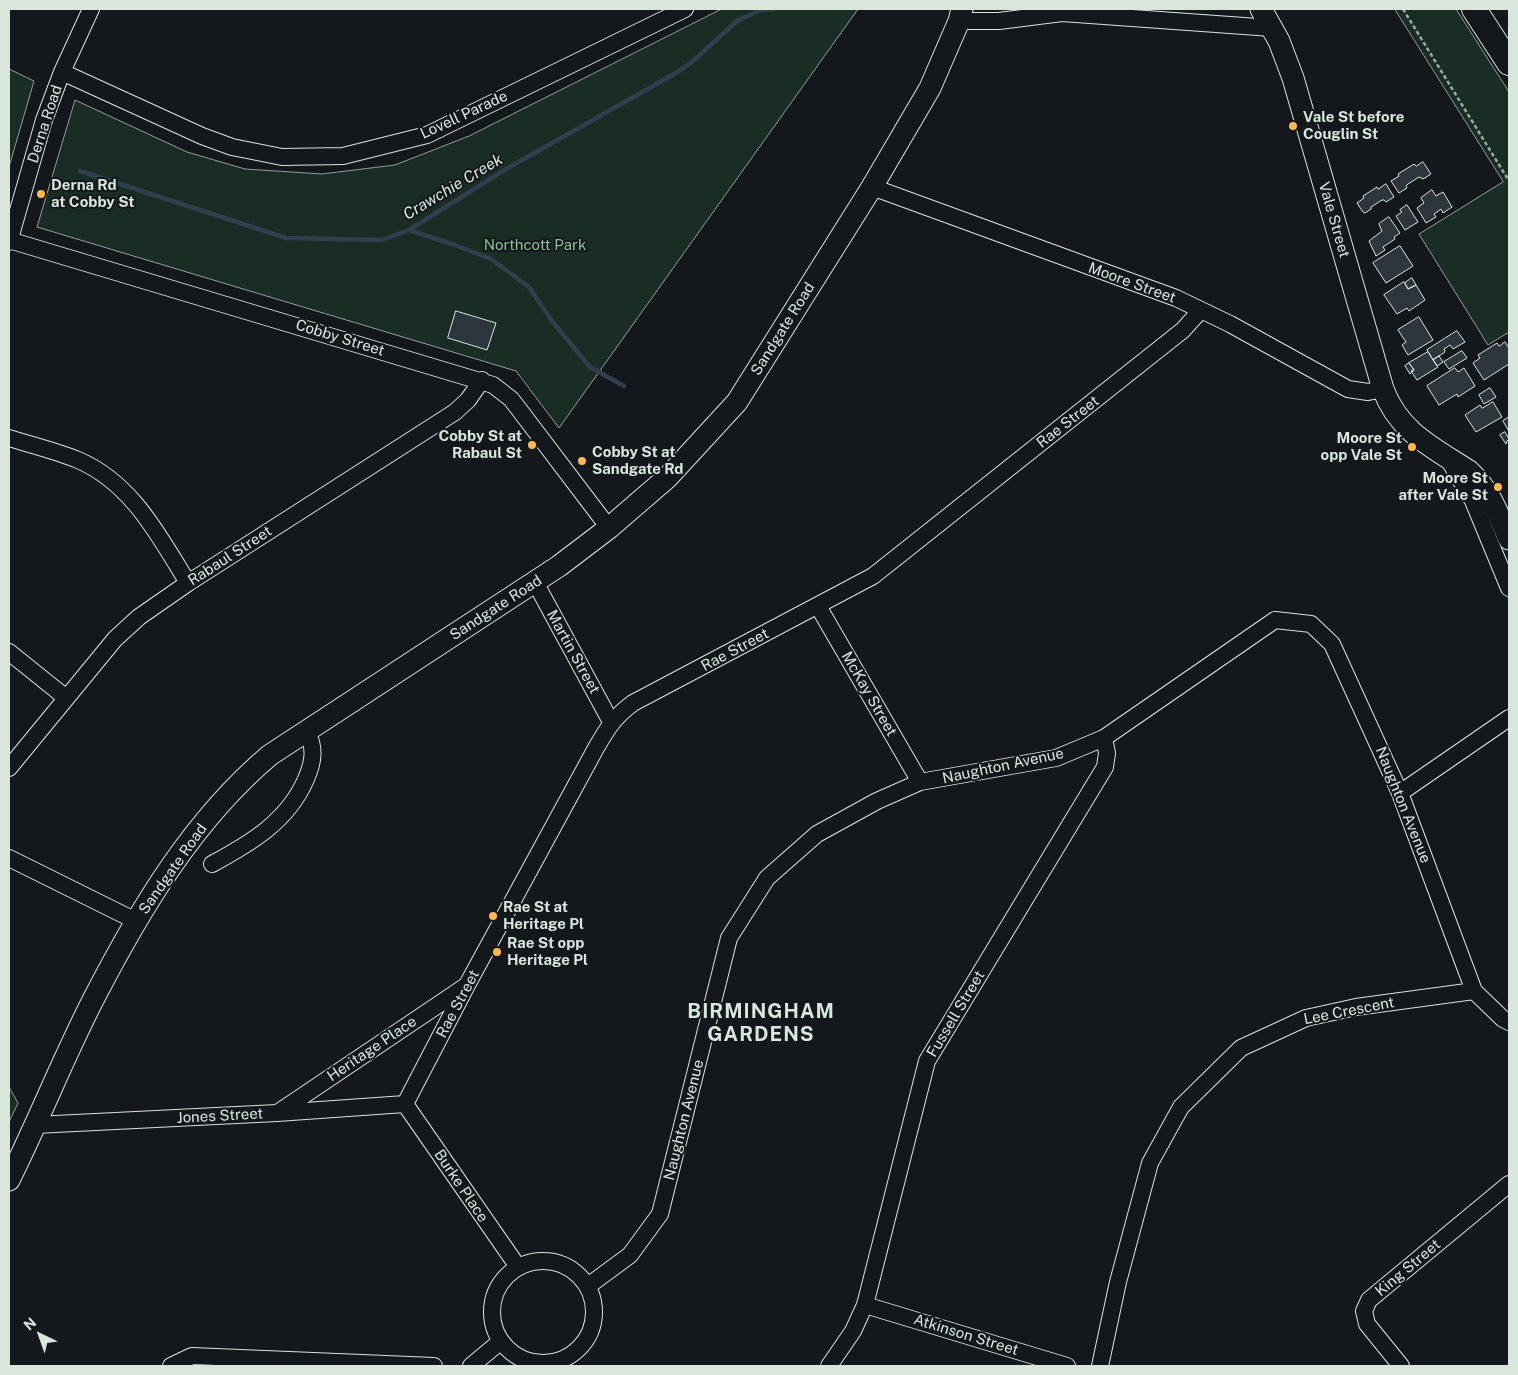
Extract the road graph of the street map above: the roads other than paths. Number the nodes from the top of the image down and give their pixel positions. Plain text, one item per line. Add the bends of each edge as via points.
1 (90, 9) edge
2 (685, 9) edge
3 (1261, 9) edge
4 (1474, 9) edge
5 (961, 15) edge
6 (1272, 28) junction
7 (1509, 63) edge
8 (62, 72) junction
9 (872, 188) junction
10 (9, 241) edge
11 (1200, 310) junction
12 (482, 380) junction
13 (1383, 389) junction
14 (9, 438) edge
15 (1447, 457) junction
16 (609, 528) junction
17 (1509, 539) edge
18 (535, 582) junction
19 (188, 583) junction
20 (1509, 588) edge
21 (818, 606) junction
22 (9, 652) edge
23 (66, 697) junction
24 (1509, 718) edge
25 (611, 722) junction
26 (307, 731) junction
27 (1104, 738) junction
28 (9, 768) edge
29 (920, 782) junction
30 (1400, 792) junction
31 (9, 858) edge
32 (212, 864) dead end
33 (136, 921) junction
34 (468, 985) junction
35 (1474, 991) junction
36 (1509, 1022) edge
37 (405, 1104) junction
38 (277, 1113) junction
39 (36, 1125) junction
40 (9, 1180) edge
41 (1509, 1184) edge
42 (518, 1268) junction
43 (588, 1286) junction
44 (865, 1304) junction
45 (501, 1341) junction
46 (577, 1360) edge
47 (171, 1366) edge
48 (434, 1366) edge
49 (471, 1366) edge
50 (829, 1366) edge
51 (1067, 1366) edge
52 (1100, 1366) edge
53 (1401, 1366) edge

1 - 8 street, Derna Road
2 - 8 street, Lovell Parade via 427,135 343,156 282,157 232,147
3 - 6 main road, Vale Street
4 - 7 highway
5 - 6 street via 999,21 1062,13
5 - 9 main road, Sandgate Road via 930,88
6 - 13 main road, Vale Street via 1294,78
8 - 10 street, Derna Road via 44,120
9 - 11 street, Moore Street via 1176,298
9 - 16 main road, Sandgate Road via 737,402 668,477
10 - 12 street, Cobby Street
11 - 13 street, Moore Street via 1348,389 1368,392
11 - 21 street, Rae Street via 1183,330 873,576
12 - 16 street, Cobby Street via 493,384 510,399
12 - 19 street, Rabaul Street via 455,412
13 - 15 main road, Vale Street via 1389,405 1408,429
14 - 19 street via 78,460 112,480 145,514
15 - 17 main road via 1469,471 1485,488
15 - 20 street via 1473,502
16 - 18 main road, Sandgate Road
18 - 25 street, Martin Street
18 - 26 main road, Sandgate Road
19 - 23 street, Rabaul Street via 139,617 115,639
21 - 25 street, Rae Street via 633,704
21 - 29 street, McKay Street
22 - 23 street
23 - 28 street, Rabaul Street
24 - 30 street
25 - 34 street, Rae Street
26 - 32 street via 313,758 293,804 258,837
26 - 33 main road, Sandgate Road via 247,774 174,860
27 - 29 street, Naughton Avenue via 1056,758
27 - 30 street, Naughton Avenue via 1275,620 1311,624 1332,644
27 - 44 street, Fussell Street via 1105,767 927,1061
29 - 43 street, Naughton Avenue via 817,834 767,878 729,938 660,1214 630,1255
30 - 35 street, Naughton Avenue
31 - 33 street
33 - 39 main road, Sandgate Road via 93,1000
34 - 37 street, Rae Street
34 - 38 street, Heritage Place
35 - 36 street
35 - 52 street, Lee Crescent via 1356,1007 1306,1018 1241,1048 1181,1107 1150,1163 1118,1282
37 - 38 street, Jones Street
37 - 42 street, Burke Place
38 - 39 street, Jones Street
39 - 40 main road, Sandgate Road
41 - 53 street, King Street via 1369,1300 1364,1311 1367,1324
42 - 43 street via 528,1262 546,1260 562,1264 577,1272
42 - 45 street via 502,1281 494,1296 494,1327
43 - 46 street via 594,1300 595,1315
44 - 50 street, Fussell Street via 853,1331
44 - 51 street, Atkinson Street
45 - 46 street via 512,1353 526,1360 542,1363
45 - 49 street
47 - 48 street via 192,1356

